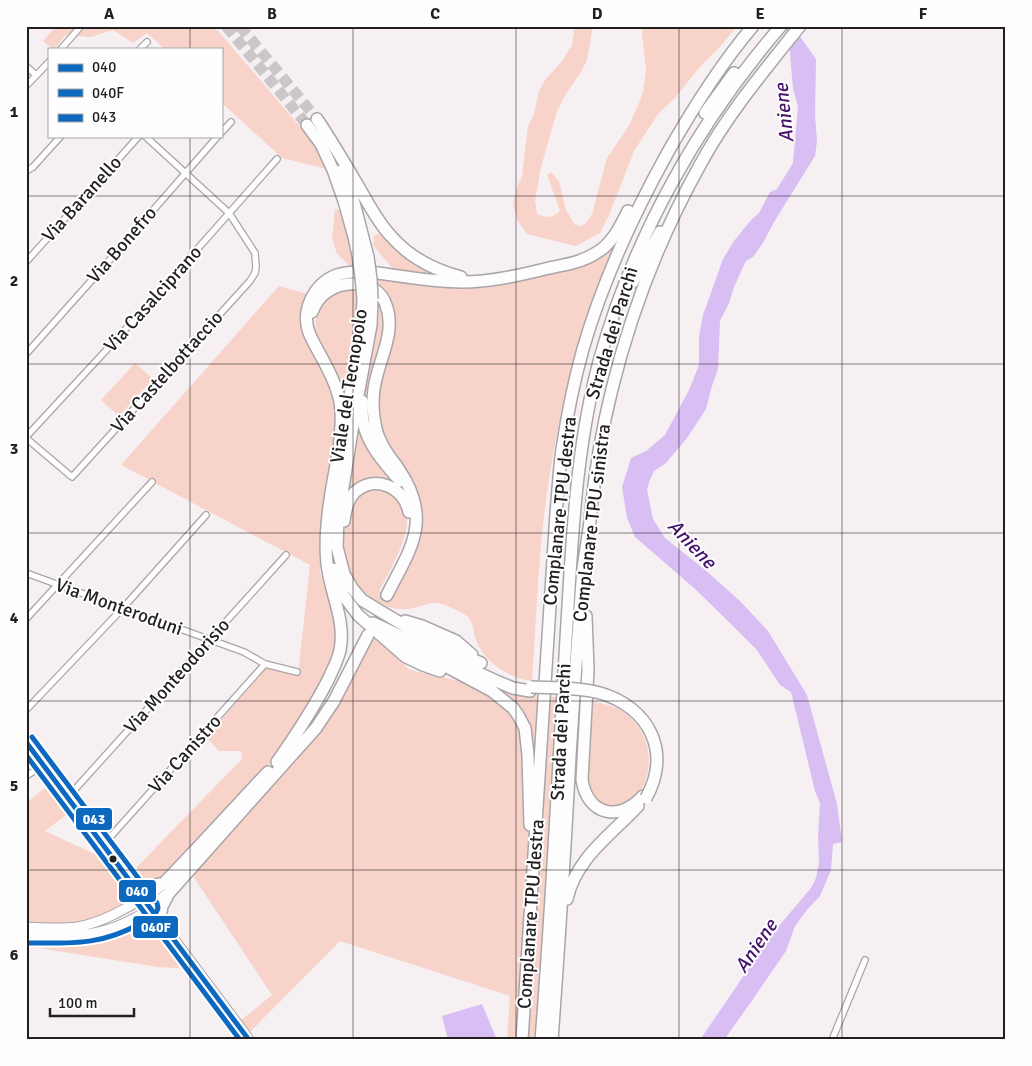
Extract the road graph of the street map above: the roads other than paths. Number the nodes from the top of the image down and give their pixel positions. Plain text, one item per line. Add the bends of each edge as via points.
1 (81, 26) edge
2 (770, 26) edge
3 (781, 26) edge
4 (800, 26) edge
5 (752, 27) edge
6 (147, 42) dead end
7 (759, 46) junction
8 (61, 48) edge
9 (141, 48) edge
10 (48, 63) edge
11 (26, 66) edge
12 (36, 75) junction
13 (26, 86) edge
14 (691, 112) junction
15 (231, 122) dead end
16 (222, 132) edge
17 (59, 138) edge
18 (137, 138) edge
19 (147, 138) edge
20 (216, 138) edge
21 (330, 138) junction
22 (277, 159) dead end
23 (699, 167) junction
24 (26, 171) edge
25 (185, 173) junction
26 (229, 213) junction
27 (363, 256) junction
28 (26, 262) edge
29 (485, 281) junction
30 (362, 284) junction
31 (367, 298) junction
32 (310, 334) junction
33 (26, 354) edge
34 (600, 356) junction
35 (362, 378) junction
36 (26, 438) edge
37 (339, 451) junction
38 (152, 482) dead end
39 (414, 502) junction
40 (206, 515) dead end
41 (589, 523) junction
42 (326, 538) junction
43 (286, 555) dead end
44 (339, 557) junction
45 (26, 573) edge
46 (57, 584) junction
47 (122, 609) junction
48 (358, 616) junction
49 (26, 619) edge
50 (210, 641) junction
51 (265, 664) junction
52 (297, 672) dead end
53 (530, 689) junction
54 (26, 710) edge
55 (26, 742) edge
56 (277, 762) junction
57 (44, 765) junction
58 (26, 776) edge
59 (68, 797) junction
60 (644, 797) junction
61 (104, 844) junction
62 (165, 882) junction
63 (134, 885) junction
64 (169, 893) junction
65 (144, 898) junction
66 (531, 899) junction
67 (151, 908) junction
68 (121, 911) junction
69 (138, 916) junction
70 (160, 919) junction
71 (26, 927) edge
72 (26, 935) edge
73 (559, 948) junction
74 (865, 960) dead end
75 (249, 1040) edge
76 (522, 1040) edge
77 (534, 1040) edge
78 (541, 1040) edge
79 (552, 1040) edge
80 (832, 1040) edge

1 - 8 street
2 - 7 highway, Strada dei Parchi
3 - 7 highway, Strada dei Parchi
4 - 23 highway, Complanare TPU sinistra via 734,112
5 - 14 highway, Complanare TPU destra
6 - 9 street
7 - 34 highway, Strada dei Parchi via 674,178 634,259
7 - 77 highway, Strada dei Parchi via 715,99 668,175 627,258 607,310 583,397 567,514
10 - 12 street
11 - 12 street
12 - 13 street
14 - 29 highway via 678,127 620,226 597,253 576,262
14 - 66 highway, Complanare TPU destra via 616,254 598,302 572,395 562,449 556,513
15 - 16 street
17 - 24 street
18 - 28 street, Via Baranello
19 - 25 street, Via Castelbottaccio
20 - 25 street, Via Bonefro
21 - 27 highway, Viale del Tecnopolo via 354,199
21 - 27 highway, Viale del Tecnopolo via 312,122 333,170
21 - 29 highway via 377,218 405,250 438,270
22 - 26 street, Via Casalciprano
23 - 34 highway via 636,274 611,339
23 - 41 highway, Complanare TPU sinistra via 656,256 628,332 600,445
25 - 26 street, Via Castelbottaccio
25 - 33 street, Via Bonefro
26 - 36 street, Via Casalciprano
26 - 36 street, Via Castelbottaccio via 254,251 256,267 250,281 72,477
27 - 30 highway, Viale del Tecnopolo, bridge
27 - 31 highway, Viale del Tecnopolo, bridge via 371,279
29 - 32 highway via 448,281 363,271 339,274 321,285 310,301 307,323
30 - 31 highway, Viale del Tecnopolo, bridge
30 - 32 highway via 341,286 327,292 313,309
30 - 39 highway via 380,294 390,317 374,388 375,423 380,441 401,473
31 - 35 highway, Viale del Tecnopolo via 371,325
31 - 37 highway, Viale del Tecnopolo
32 - 37 highway via 332,374 339,395 342,414
34 - 78 highway, Strada dei Parchi via 583,440 574,516
35 - 39 highway via 362,416 367,435
35 - 44 highway via 339,510 336,535
37 - 42 highway, Viale del Tecnopolo
38 - 46 street
39 - 44 highway via 416,525 412,543 385,595 408,536 409,512 401,494 382,484 365,486 356,492 346,509
40 - 47 street
41 - 60 highway via 583,788 596,806 613,812 633,806
41 - 73 highway, Complanare TPU sinistra via 575,673
42 - 48 highway via 339,586
42 - 56 highway via 328,572 341,626 340,652 317,700
43 - 50 street, Via Monteodorisio
44 - 53 highway via 348,582 362,600 384,614 456,641 501,676
45 - 46 street, Via Monteroduni
46 - 47 street, Via Monteroduni
46 - 49 street
47 - 50 street, Via Monteroduni
47 - 54 street
48 - 53 highway via 496,681 513,688
48 - 66 highway via 383,637 492,691 514,708 525,728 528,755
50 - 51 street, Via Monteroduni via 244,652
50 - 59 street, Via Monteodorisio
51 - 52 street, Via Monteroduni
51 - 61 street, Via Canistro
53 - 60 highway, bridge via 600,693 634,711 648,727 657,753 652,787
55 - 57 street
56 - 62 highway
56 - 64 highway via 328,700 366,634 334,701 316,728
57 - 58 street
57 - 59 street
59 - 61 street
60 - 73 highway via 625,821 591,853 576,874 567,896
61 - 63 street
62 - 63 highway via 149,887
62 - 65 highway
63 - 65 street
63 - 68 street via 132,898
64 - 67 highway
64 - 70 highway
65 - 67 street
65 - 68 street
66 - 76 highway, Complanare TPU destra
67 - 69 street
67 - 70 street
68 - 71 street via 78,927
69 - 70 street
69 - 72 street via 120,925 82,935
70 - 75 street
73 - 79 highway, Complanare TPU sinistra
74 - 80 street

